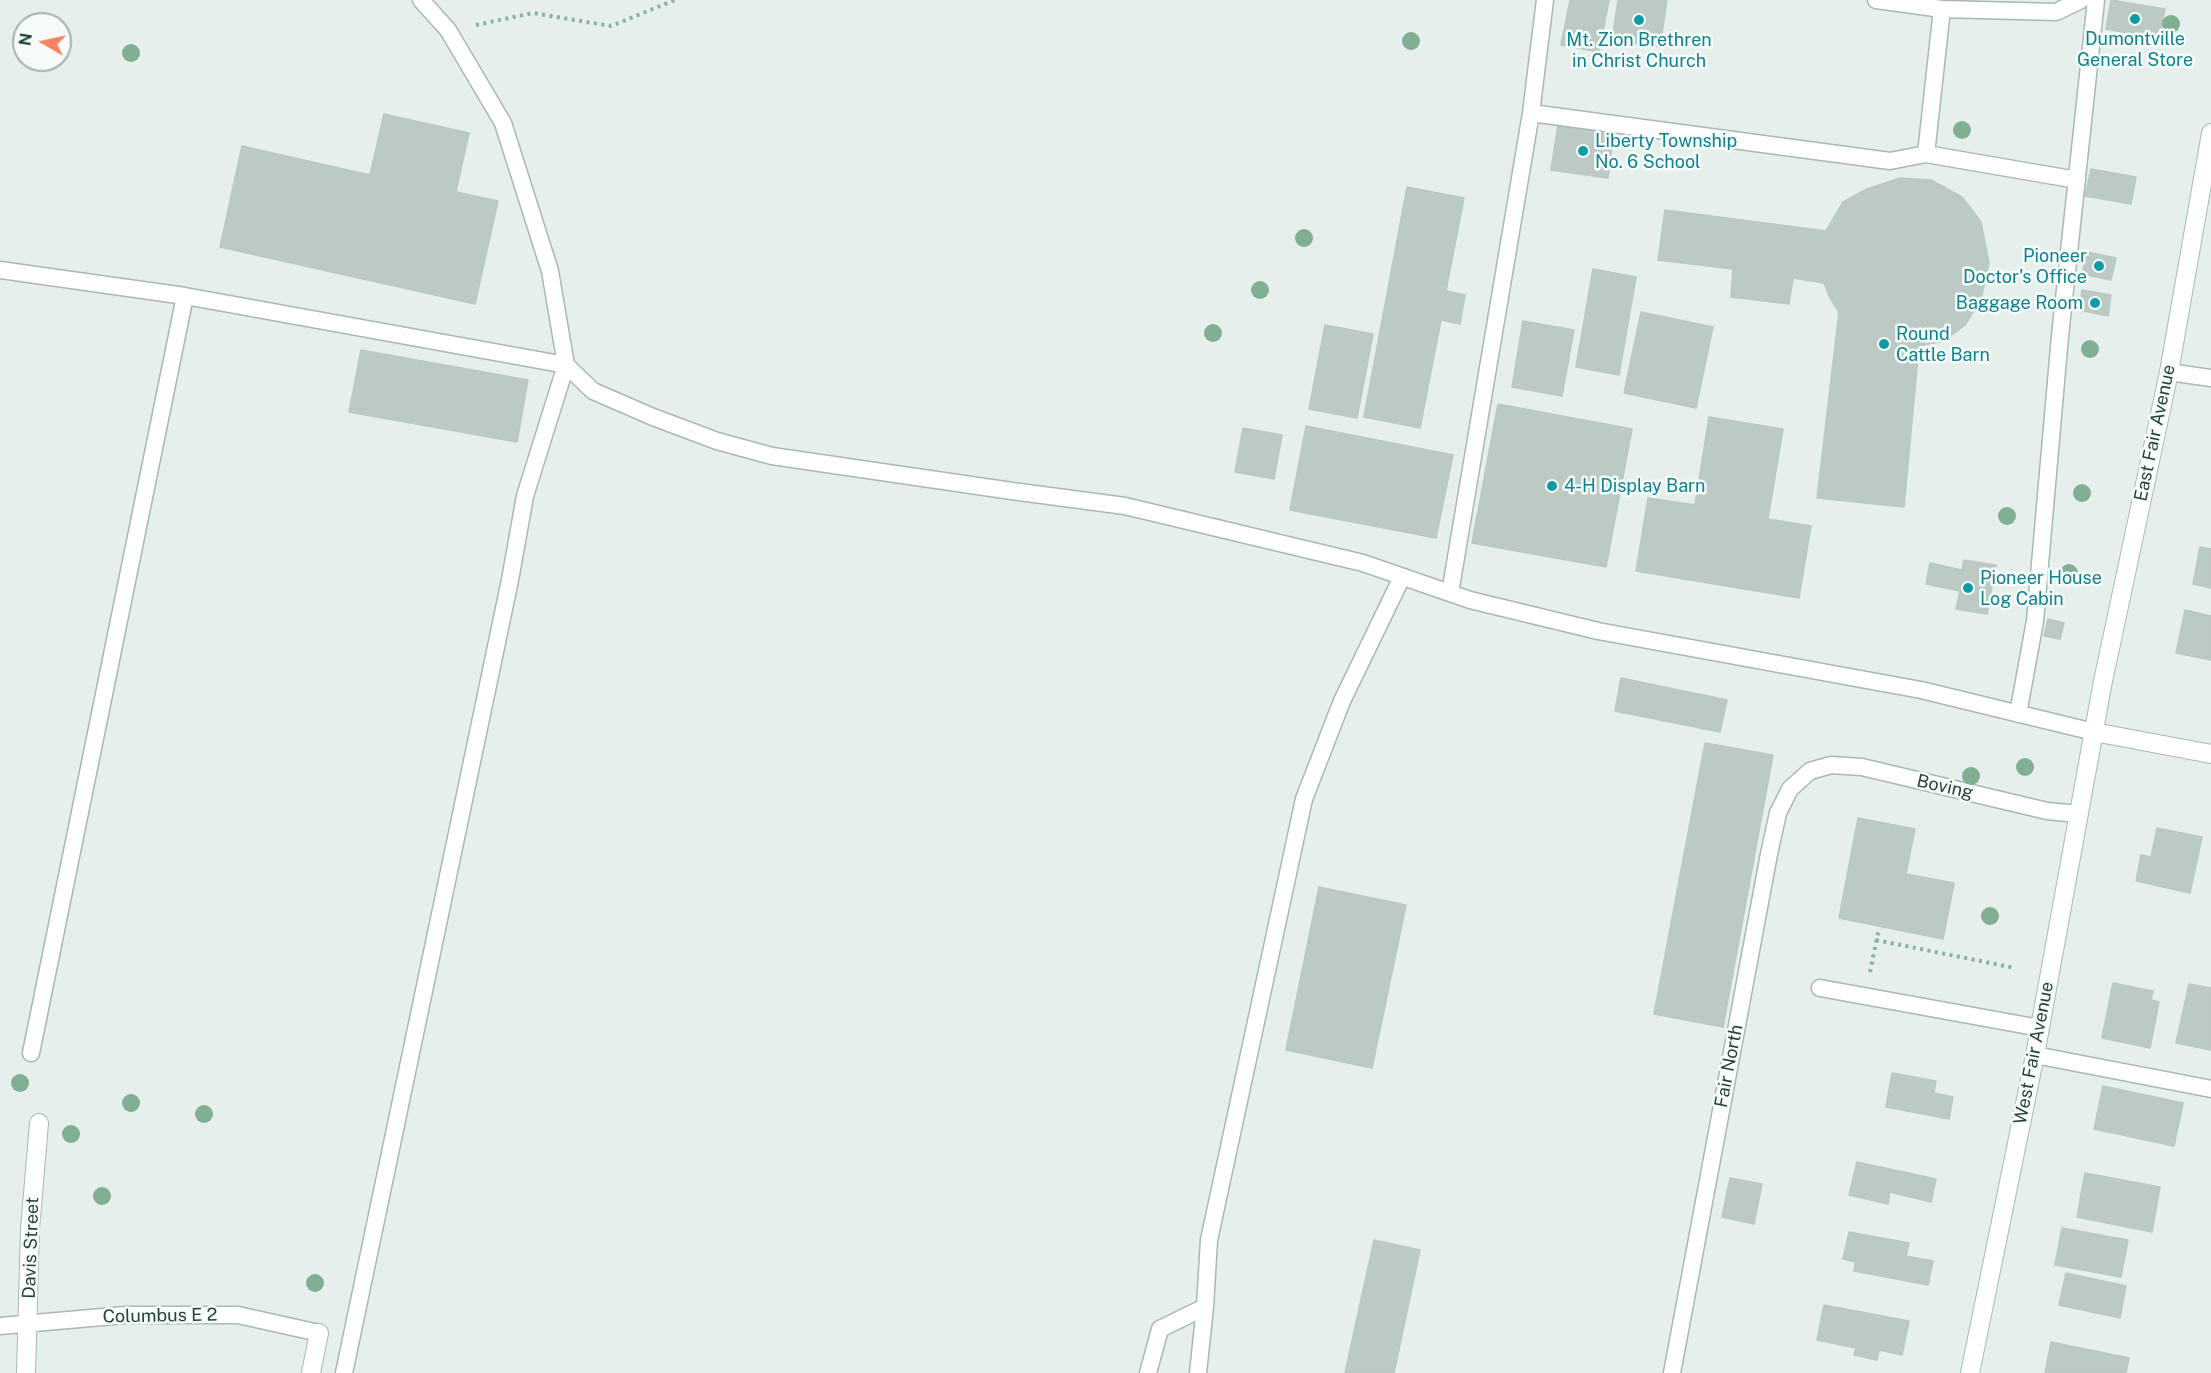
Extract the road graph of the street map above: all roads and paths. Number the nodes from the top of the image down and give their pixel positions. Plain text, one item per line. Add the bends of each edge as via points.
1 (420, 0) edge
2 (675, 0) edge
3 (1545, 0) edge
4 (1876, 0) edge
5 (2081, 0) edge
6 (2096, 0) edge
7 (1942, 9) junction
8 (448, 30) junction
9 (1531, 113) junction
10 (2211, 133) edge
11 (1926, 154) junction
12 (2077, 180) junction
13 (0, 270) edge
14 (185, 296) junction
15 (566, 365) junction
16 (2169, 372) junction
17 (2211, 378) edge
18 (1402, 577) junction
19 (1450, 593) junction
20 (2018, 714) junction
21 (2094, 732) junction
22 (2211, 754) edge
23 (1810, 771) joint
24 (2079, 814) junction
25 (1879, 928) dead end
26 (1876, 940) junction
27 (2015, 968) dead end
28 (1820, 988) dead end
29 (1865, 996) junction
30 (2040, 1028) junction
31 (31, 1053) dead end
32 (2035, 1055) junction
33 (2211, 1089) edge
34 (39, 1123) dead end
35 (1205, 1307) junction
36 (28, 1324) junction
37 (0, 1326) edge
38 (319, 1333) joint
39 (26, 1373) edge
40 (311, 1373) edge
41 (345, 1373) edge
42 (1148, 1373) edge
43 (1198, 1373) edge
44 (1672, 1373) edge
45 (1970, 1373) edge

1 - 8 lane
2 - 8 path via 611,26 533,13
3 - 9 lane
4 - 7 lane
5 - 7 lane via 2056,12
6 - 12 lane
7 - 11 lane
8 - 15 lane via 503,123 550,271
9 - 11 lane via 1890,161
9 - 19 lane
10 - 16 main road, East Fair Avenue
11 - 12 lane
12 - 20 lane via 2035,621
13 - 14 lane
14 - 15 lane
14 - 31 lane
15 - 18 lane via 593,390 653,417 772,456 1125,506 1352,560
15 - 41 lane via 525,496
16 - 17 lane
16 - 21 main road, East Fair Avenue
18 - 19 lane
18 - 35 lane via 1342,701 1304,799 1209,1240
19 - 20 lane via 1598,631 1921,690
20 - 21 lane
21 - 22 main road
21 - 24 main road, West Fair Avenue
23 - 24 lane, Boving via 1831,765 1862,767 2047,811
23 - 44 lane, Fair North via 1790,789 1778,813
24 - 30 main road, West Fair Avenue
25 - 26 path
26 - 27 path
26 - 29 path
28 - 29 lane
29 - 30 lane
30 - 32 main road, West Fair Avenue
32 - 33 lane
32 - 45 main road, West Fair Avenue
34 - 36 main road, Davis Street via 30,1229
35 - 42 lane via 1160,1329
35 - 43 lane
36 - 37 lane, Columbus E 2
36 - 38 lane, Columbus E 2 via 124,1315 238,1315
36 - 39 main road, Davis Street
38 - 40 main road

